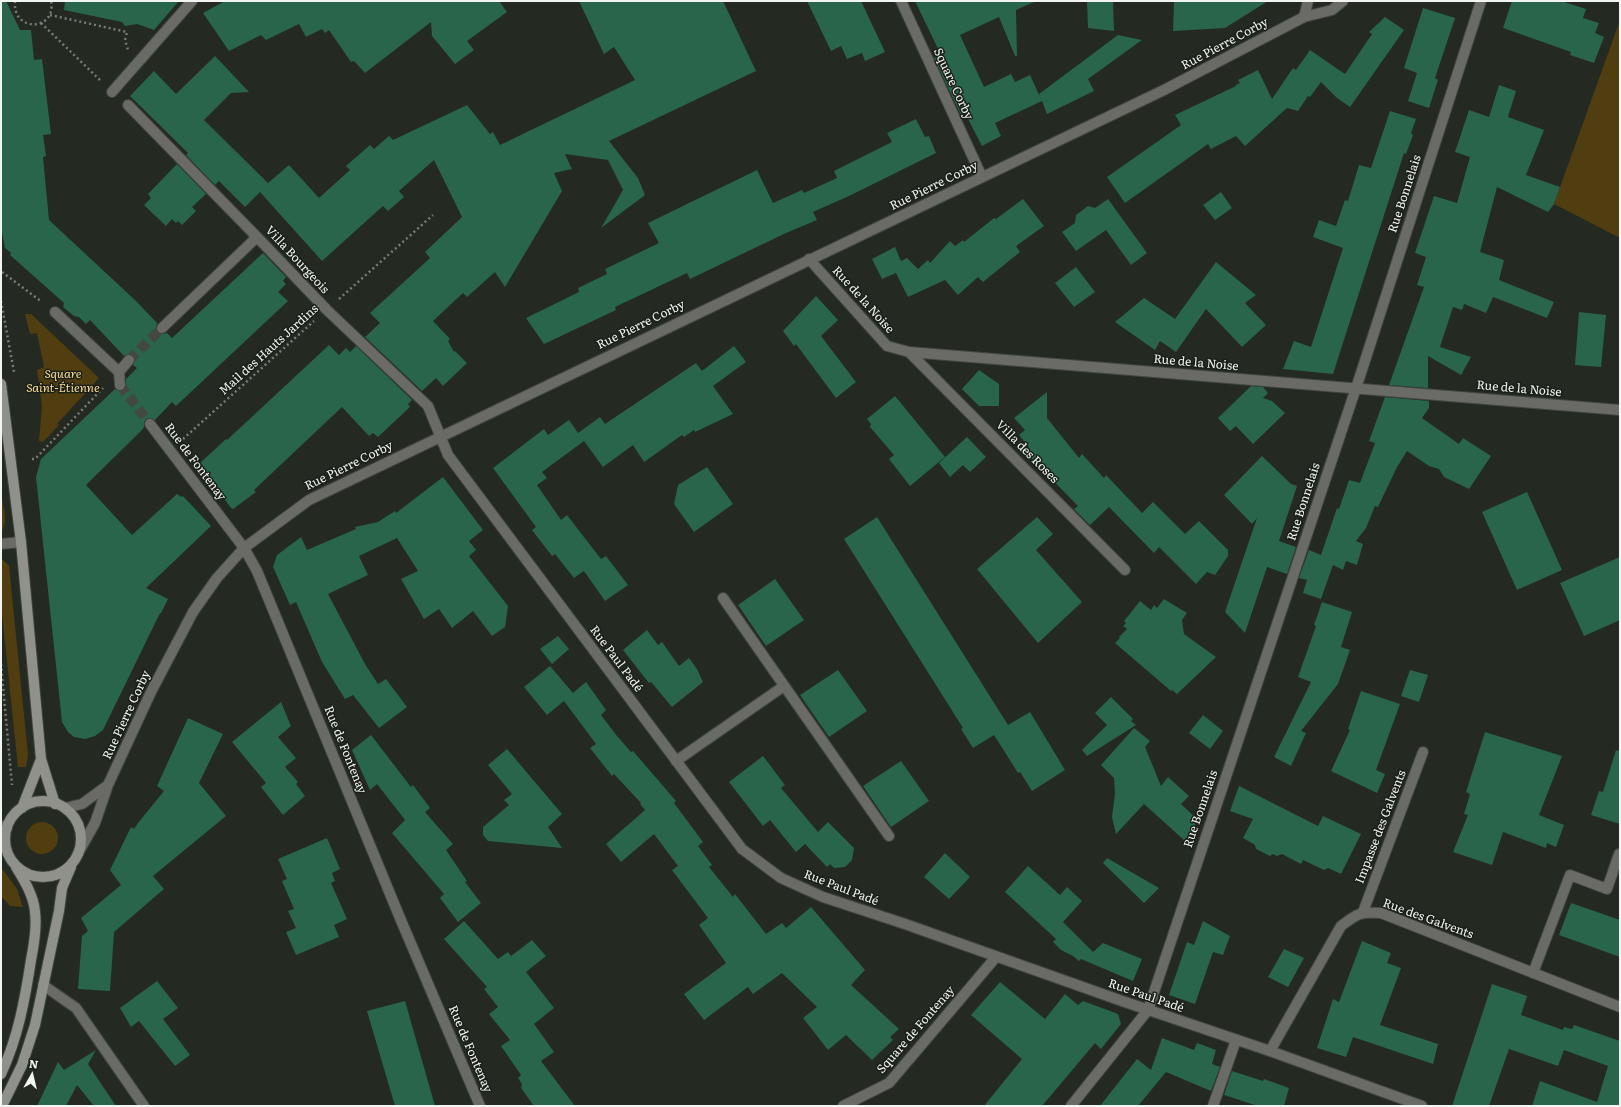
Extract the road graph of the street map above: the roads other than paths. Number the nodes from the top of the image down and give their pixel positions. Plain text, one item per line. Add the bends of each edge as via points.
1 (192, 1) edge
2 (901, 1) edge
3 (1308, 1) edge
4 (1343, 1) edge
5 (1481, 1) edge
6 (1304, 17) junction
7 (112, 92) road end
8 (128, 105) dead end
9 (982, 177) junction
10 (257, 237) junction
11 (809, 259) junction
12 (55, 312) road end
13 (162, 328) tunnel mouth
14 (909, 352) junction
15 (129, 360) tunnel mouth
16 (119, 372) junction
17 (1, 384) edge
18 (120, 385) tunnel mouth
19 (1356, 389) junction
20 (1620, 410) edge
21 (150, 424) tunnel mouth
22 (441, 435) junction
23 (21, 542) junction
24 (1, 544) edge
25 (244, 548) junction
26 (1125, 570) dead end
27 (723, 598) dead end
28 (784, 686) junction
29 (1423, 752) dead end
30 (41, 758) junction
31 (676, 761) junction
32 (108, 785) junction
33 (55, 804) junction
34 (22, 808) junction
35 (65, 808) junction
36 (4, 827) edge
37 (889, 836) dead end
38 (1619, 854) edge
39 (77, 855) junction
40 (12, 861) junction
41 (70, 867) junction
42 (1363, 912) junction
43 (996, 957) junction
44 (1533, 972) junction
45 (43, 985) junction
46 (1620, 1007) edge
47 (1148, 1010) junction
48 (1236, 1040) junction
49 (1270, 1051) junction
50 (1, 1074) edge
51 (2, 1106) edge
52 (144, 1106) edge
53 (480, 1106) edge
54 (843, 1106) edge
55 (1071, 1106) edge
56 (1213, 1106) edge
57 (1422, 1106) edge

1 - 7 street
2 - 9 street, Square Corby
3 - 6 street
4 - 6 street, Rue Pierre Corby via 1332,10
5 - 19 street, Rue Bonnelais
6 - 9 street, Rue Pierre Corby via 1164,90
8 - 10 street, Villa Bourgeois
9 - 11 street, Rue Pierre Corby
10 - 13 street
10 - 22 street, Villa Bourgeois via 326,310 428,406
11 - 14 street, Rue de la Noise via 887,346
11 - 22 street, Rue Pierre Corby
12 - 16 street
14 - 19 street, Rue de la Noise
14 - 26 street, Villa des Roses
15 - 16 street
16 - 18 street
17 - 23 street
19 - 20 street, Rue de la Noise
19 - 47 street, Rue Bonnelais
21 - 25 street, Rue de Fontenay
22 - 25 street, Rue Pierre Corby via 309,500
22 - 31 street, Rue Paul Padé via 448,455
23 - 24 street
23 - 30 street
25 - 32 street, Rue Pierre Corby via 216,578 193,612 151,692
25 - 53 street, Rue de Fontenay via 257,571
27 - 28 street
28 - 31 street
28 - 37 street
29 - 42 street, Impasse des Galvents
30 - 33 street
30 - 34 street
31 - 43 street, Rue Paul Padé via 742,849 781,878 823,897
32 - 35 street, Rue Pierre Corby via 82,804
32 - 39 street, Rue Pierre Corby via 95,823
33 - 34 street via 42,801
33 - 35 street
34 - 36 street
35 - 39 street via 80,830 81,843
36 - 40 street via 7,851
38 - 44 street via 1607,889 1570,875
39 - 41 street
40 - 41 street via 21,870 33,876 59,874
40 - 50 street via 26,884 36,911 34,944 20,1021
41 - 45 street via 62,888
42 - 44 street, Rue des Galvents via 1381,913
42 - 49 street, Rue des Galvents via 1341,926
43 - 47 street, Rue Paul Padé
43 - 54 street, Square de Fontenay via 889,1083
44 - 46 street, Rue des Galvents
45 - 51 street via 35,1025 22,1065
45 - 52 street via 76,1008
47 - 48 street, Rue Paul Padé
47 - 55 street
48 - 49 street, Rue Paul Padé
48 - 56 street
49 - 57 street, Rue Paul Padé

